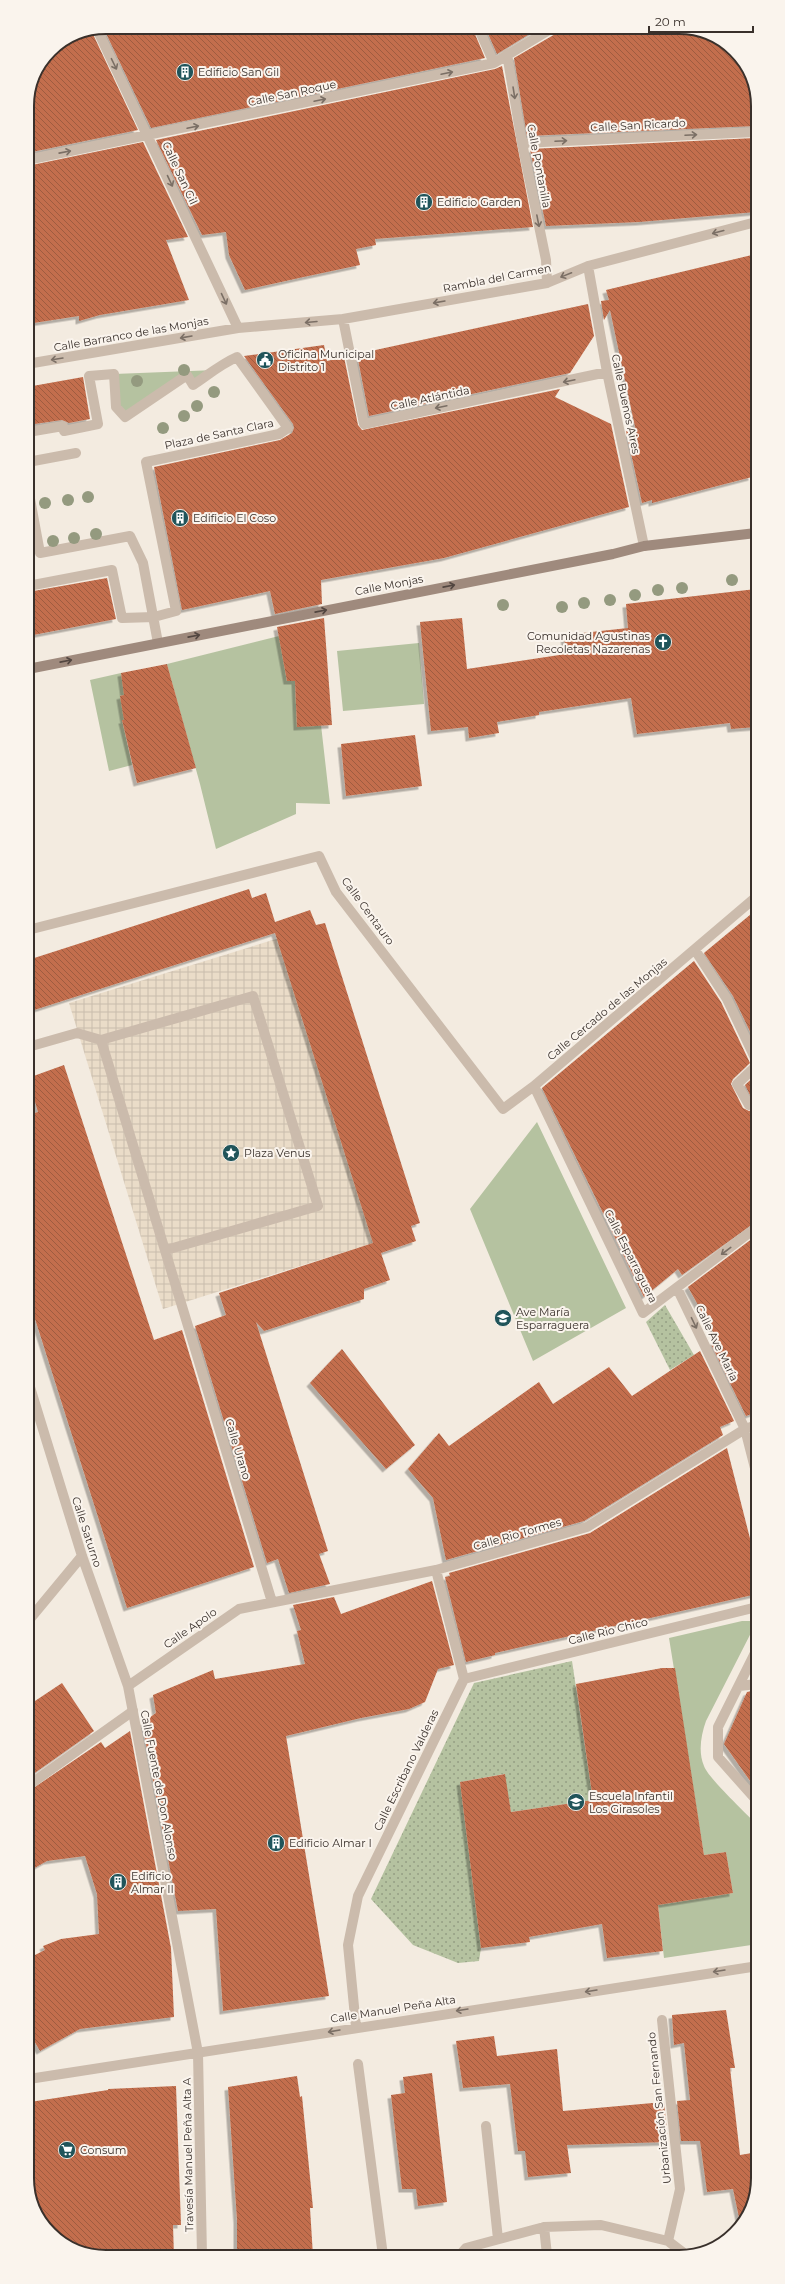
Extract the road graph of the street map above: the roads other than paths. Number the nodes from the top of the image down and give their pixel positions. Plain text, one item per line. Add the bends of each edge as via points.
1 (100, 34) edge
2 (481, 34) edge
3 (542, 34) edge
4 (508, 54) junction
5 (494, 63) junction
6 (751, 132) edge
7 (149, 136) junction
8 (522, 143) junction
9 (34, 159) edge
10 (751, 223) edge
11 (588, 266) junction
12 (547, 283) junction
13 (343, 319) junction
14 (238, 328) junction
15 (34, 363) edge
16 (607, 372) junction
17 (34, 431) edge
18 (76, 453) dead end
19 (34, 461) edge
20 (34, 520) edge
21 (751, 534) edge
22 (644, 546) junction
23 (34, 585) edge
24 (154, 617) junction
25 (158, 643) junction
26 (34, 668) edge
27 (751, 901) edge
28 (34, 928) edge
29 (695, 950) junction
30 (101, 1040) junction
31 (34, 1045) edge
32 (751, 1049) edge
33 (751, 1071) edge
34 (534, 1086) junction
35 (749, 1106) dead end
36 (751, 1232) edge
37 (166, 1250) junction
38 (677, 1288) junction
39 (34, 1400) edge
40 (751, 1428) edge
41 (745, 1430) junction
42 (751, 1453) edge
43 (82, 1556) junction
44 (436, 1570) junction
45 (272, 1602) junction
46 (751, 1608) edge
47 (34, 1614) edge
48 (751, 1662) edge
49 (464, 1679) junction
50 (751, 1685) edge
51 (128, 1686) junction
52 (739, 1686) junction
53 (133, 1711) junction
54 (34, 1781) edge
55 (751, 1794) edge
56 (751, 1967) edge
57 (662, 2020) dead end
58 (356, 2027) junction
59 (198, 2053) junction
60 (358, 2064) dead end
61 (34, 2076) edge
62 (486, 2126) dead end
63 (544, 2227) junction
64 (498, 2239) junction
65 (668, 2241) junction
66 (202, 2250) edge
67 (382, 2250) edge
68 (464, 2250) edge
69 (546, 2250) edge
70 (680, 2250) edge

1 -> 7 street, Calle San Gil
2 - 5 street
3 - 4 street, Calle San Roque
4 - 5 street, Calle San Roque
4 -> 8 street, Calle Pontanilla
7 -> 5 street, Calle San Roque
8 -> 6 street, Calle San Ricardo
9 -> 7 street, Calle San Roque
7 -> 14 street, Calle San Gil
8 -> 12 street, Calle Pontanilla via 546,260
10 -> 11 street, Rambla del Carmen
11 -> 12 street, Rambla del Carmen
11 - 16 street, Calle Buenos Aires
12 -> 13 street, Rambla del Carmen
13 -> 14 street, Rambla del Carmen
16 -> 13 street, Calle Atlántida via 364,424
14 -> 15 street, Calle Barranco de las Monjas
16 - 22 street, Calle Buenos Aires
17 - 24 street, Plaza de Santa Clara via 63,426 64,431 98,424 89,376 114,374 116,407 125,417 188,375 193,385 220,365 237,357 288,428 279,434 146,462 176,611
18 - 19 street
20 - 24 street via 40,553 130,536 143,562
21 - 22 street, Calle Monjas
25 -> 22 street, Calle Monjas
23 - 24 street, Plaza de Santa Clara via 112,570 122,618
24 - 25 street
26 -> 25 street, Calle Monjas
27 - 29 street, Calle Cercado de las Monjas
28 - 34 street, Calle Centauro via 319,856 336,892 503,1109
29 - 32 street via 727,999
29 - 34 street, Calle Cercado de las Monjas
30 - 31 street via 77,1033
30 - 37 street, Calle Urano
30 - 37 street via 253,996 286,1101 318,1206
33 - 35 street via 737,1084
34 - 38 street, Calle Esparraguera via 643,1313
36 -> 38 street, Calle Esparraguera
37 - 45 street, Calle Urano
38 -> 41 street, Calle Ave María
39 - 43 street, Calle Saturno
40 - 41 street, Calle Rio Tormes
41 - 42 street, Calle Ave María
41 - 44 street, Calle Rio Tormes via 587,1527
43 - 47 street
43 - 51 street, Calle Saturno
44 - 45 street, Calle Rio Tormes
44 - 49 street
45 - 51 street, Calle Apolo via 240,1609
46 - 49 street, Calle Rio Chico
48 - 52 street
49 - 58 street, Calle Escribano Valderas via 358,1896 348,1945
50 - 52 street
51 - 53 street, Calle Fuente de Don Alonso
52 - 55 street via 718,1727 718,1757
53 - 54 street
53 - 59 street, Calle Fuente de Don Alonso
56 -> 58 street, Calle Manuel Peña Alta
57 - 65 street, Urbanización San Fernando via 680,2189
58 -> 59 street, Calle Manuel Peña Alta
59 - 61 street, Calle Manuel Peña Alta
59 - 66 street, Travesía Manuel Peña Alta A
60 - 67 street
62 - 64 street
63 - 64 street
63 - 65 street via 601,2225
63 - 69 street
64 - 68 street
65 - 70 street

